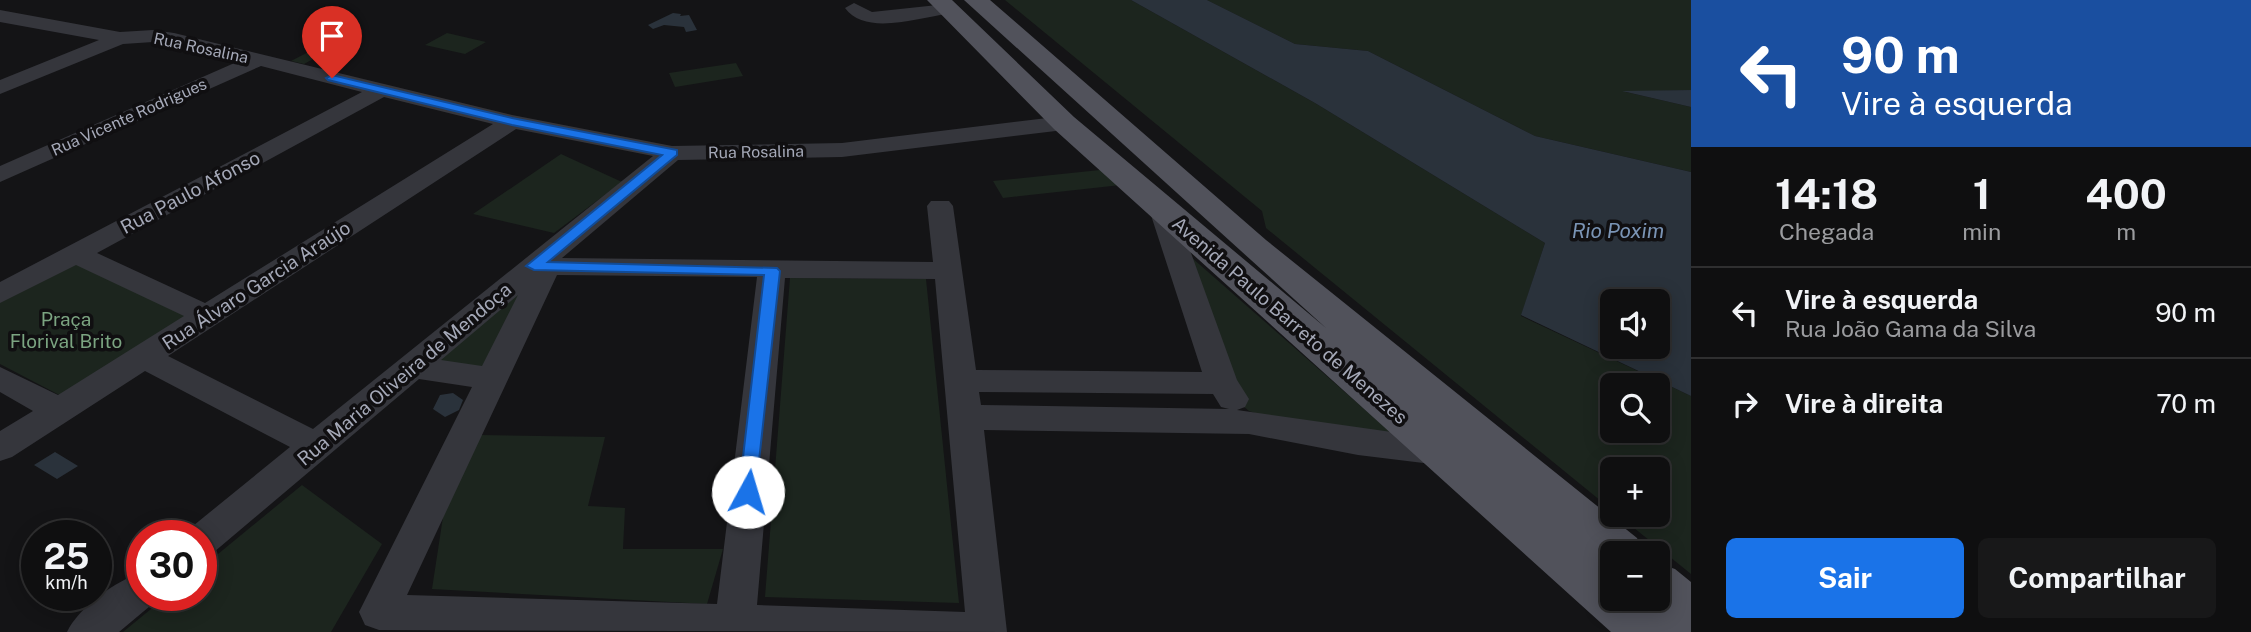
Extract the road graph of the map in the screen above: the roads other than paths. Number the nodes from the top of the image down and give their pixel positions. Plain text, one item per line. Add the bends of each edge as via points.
1 (963, 3) edge
2 (857, 12) dead end
3 (0, 16) edge
4 (120, 38) junction
5 (258, 60) junction
6 (0, 88) edge
7 (381, 90) junction
8 (512, 122) junction
9 (1064, 123) junction
10 (672, 153) junction
11 (5, 168) edge
12 (940, 206) dead end
13 (1172, 217) junction
14 (1227, 223) junction
15 (74, 253) junction
16 (541, 266) junction
17 (772, 271) junction
18 (946, 271) junction
19 (0, 295) edge
20 (208, 316) junction
21 (144, 357) junction
22 (412, 368) junction
23 (0, 378) edge
24 (492, 379) junction
25 (962, 381) junction
26 (1222, 383) junction
27 (60, 411) junction
28 (964, 417) junction
29 (1249, 422) junction
30 (319, 447) junction
31 (0, 448) edge
32 (1442, 453) junction
33 (1504, 458) junction
34 (217, 528) edge
35 (1604, 541) edge
36 (1670, 596) edge
37 (126, 602) edge
38 (1691, 613) edge
39 (735, 621) junction
40 (986, 631) edge
41 (88, 632) edge
42 (1649, 632) edge

1 - 2 street via 883,17
1 - 9 main road, Avenida Paulo Barreto de Menezes
1 - 14 main road, Avenida Paulo Barreto de Menezes
3 - 4 street, Rua Rosalina
4 - 5 street, Rua Rosalina via 164,38
4 - 6 street
5 - 7 street, Rua Rosalina
5 - 11 street, Rua Vicente Rodrigues
7 - 8 street, Rua Rosalina
7 - 15 street, Rua Paulo Afonso
8 - 10 street, Rua Rosalina
8 - 20 street, Rua Álvaro Garcia Araújo
9 - 10 street, Rua Rosalina via 842,150
9 - 13 main road, Avenida Paulo Barreto de Menezes
10 - 16 street, Rua Maria Oliveira de Mendoça
12 - 18 street
13 - 14 main road via 1208,231
13 - 26 street
13 - 32 main road, Avenida Paulo Barreto de Menezes
14 - 33 main road, Avenida Paulo Barreto de Menezes
15 - 19 street, Rua Paulo Afonso
15 - 20 street
16 - 17 street
16 - 22 street, Rua Maria Oliveira de Mendoça
16 - 24 street
17 - 18 street
17 - 39 street
18 - 25 street
20 - 21 street, Rua Álvaro Garcia Araújo
21 - 27 street, Rua Álvaro Garcia Araújo
21 - 30 street
22 - 24 street
22 - 30 street, Rua Maria Oliveira de Mendoça
23 - 27 street
24 - 39 street via 379,612
25 - 26 street
25 - 28 street
26 - 29 street
27 - 31 street, Rua Álvaro Garcia Araújo
28 - 29 street
28 - 40 street
29 - 32 street
30 - 34 street, Rua Maria Oliveira de Mendoça
32 - 33 street
32 - 42 main road, Avenida Paulo Barreto de Menezes
33 - 35 main road, Avenida Paulo Barreto de Menezes
36 - 38 main road
37 - 41 street
39 - 40 street

